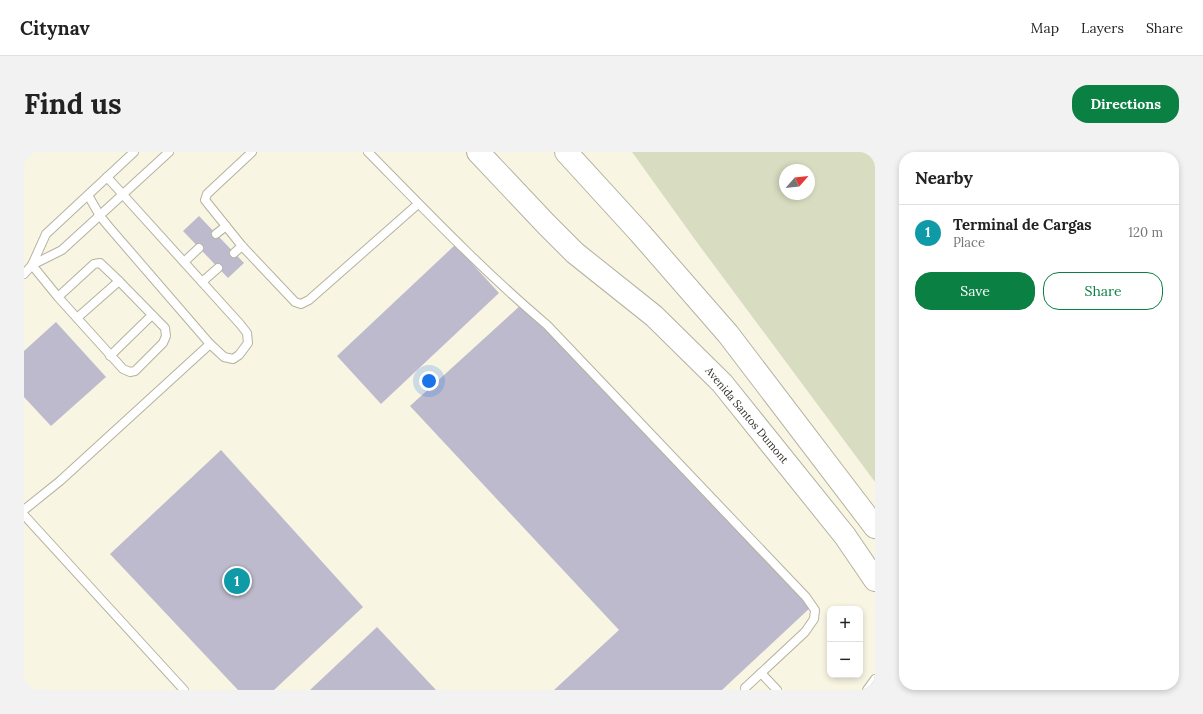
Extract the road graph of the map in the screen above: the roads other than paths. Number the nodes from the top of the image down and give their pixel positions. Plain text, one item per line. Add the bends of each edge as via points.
1 (134, 152) edge
2 (169, 152) edge
3 (252, 152) edge
4 (368, 152) edge
5 (478, 152) edge
6 (566, 152) edge
7 (107, 177) junction
8 (123, 194) junction
9 (88, 195) junction
10 (418, 204) junction
11 (100, 216) junction
12 (226, 226) junction
13 (216, 234) dead end
14 (242, 246) junction
15 (199, 248) dead end
16 (234, 253) dead end
17 (184, 262) junction
18 (32, 265) junction
19 (218, 268) dead end
20 (24, 274) edge
21 (119, 281) junction
22 (202, 282) junction
23 (58, 297) junction
24 (152, 315) junction
25 (77, 318) junction
26 (210, 344) junction
27 (110, 356) junction
28 (24, 510) edge
29 (24, 515) edge
30 (875, 526) edge
31 (875, 580) edge
32 (761, 673) junction
33 (875, 679) edge
34 (745, 688) dead end
35 (184, 690) edge
36 (778, 690) edge
37 (867, 690) edge

1 - 7 lane
2 - 8 lane
3 - 12 lane via 207,194 206,200
4 - 10 lane
5 - 31 main road, Avenida Santos Dumont via 575,253 654,316 722,383 845,536
6 - 30 main road via 728,334
7 - 8 lane
7 - 9 lane
8 - 11 lane
8 - 17 lane
9 - 11 lane
9 - 18 lane via 46,234
10 - 14 lane via 301,304 295,302
10 - 32 lane via 509,293 547,325 806,596 814,610 814,619 805,632
11 - 18 lane via 62,250
11 - 26 lane
12 - 13 lane
12 - 14 lane
14 - 16 lane
15 - 17 lane
17 - 22 lane
18 - 20 lane
18 - 23 lane
19 - 22 lane
21 - 23 lane via 100,264 94,264
21 - 24 lane
21 - 25 lane
22 - 26 lane via 240,324 247,334 248,343 240,355 233,359 224,358
23 - 25 lane
24 - 27 lane
24 - 27 lane via 165,328 163,344 135,371 123,370
25 - 27 lane
26 - 28 lane via 60,481
29 - 35 lane
32 - 34 lane
32 - 36 lane
33 - 37 lane

